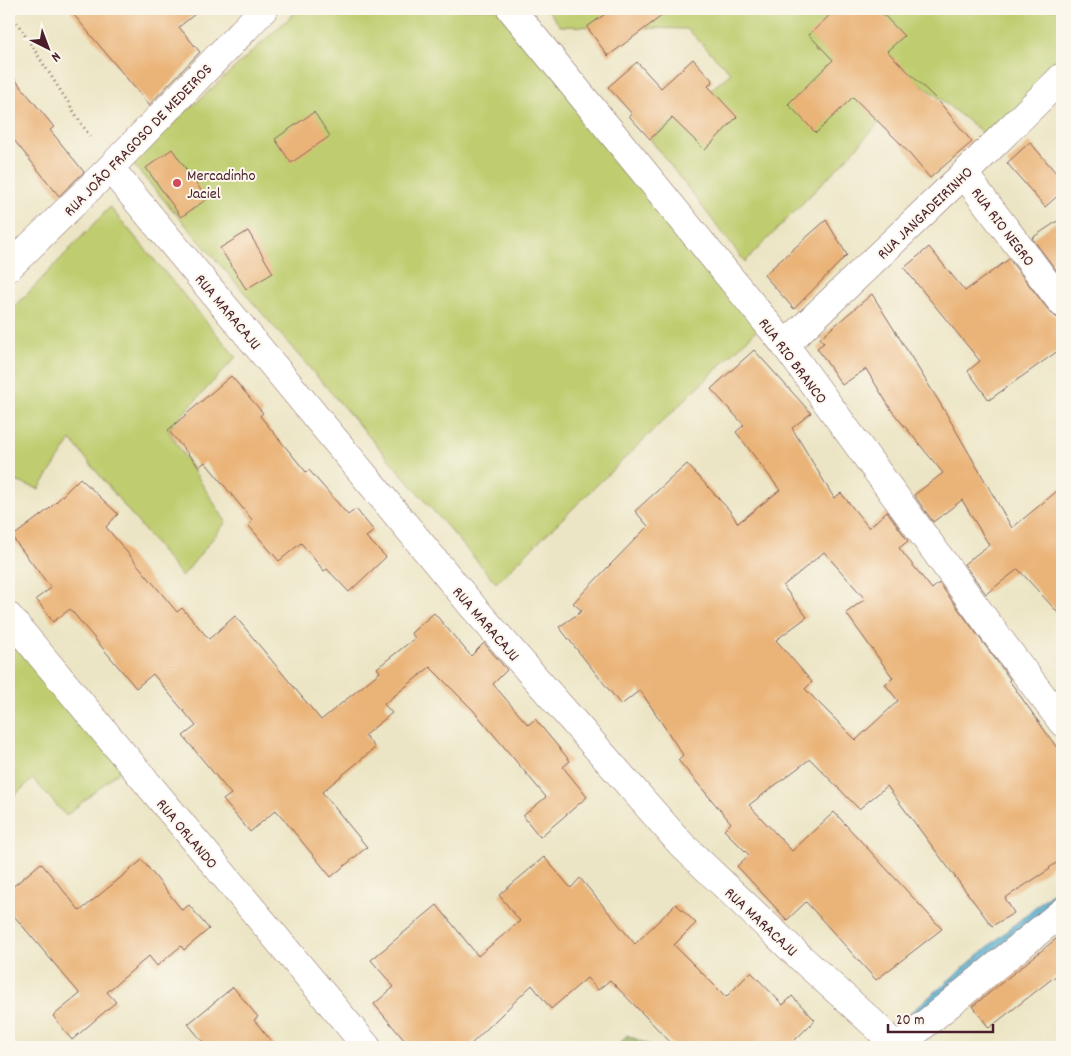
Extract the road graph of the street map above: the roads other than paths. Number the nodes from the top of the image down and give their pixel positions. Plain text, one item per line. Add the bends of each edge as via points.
1 (264, 9) edge
2 (511, 9) edge
3 (1062, 77) edge
4 (110, 168) junction
5 (964, 174) junction
6 (9, 267) edge
7 (1062, 303) edge
8 (785, 345) junction
9 (9, 617) edge
10 (1062, 722) edge
11 (1062, 912) edge
12 (891, 1040) edge
13 (367, 1047) edge

1 - 4 street, RUA JOÃO FRAGOSO DE MEDEIROS
2 - 8 street, RUA RIO BRANCO
3 - 5 street, RUA JANGADEIRINHO
4 - 6 street, RUA JOÃO FRAGOSO DE MEDEIROS
4 - 12 street, RUA MARACAJU via 474,608 681,844
5 - 7 street, RUA RIO NEGRO
5 - 8 street, RUA JANGADEIRINHO
8 - 10 street, RUA RIO BRANCO
9 - 13 street, RUA ORLANDO
11 - 12 street

